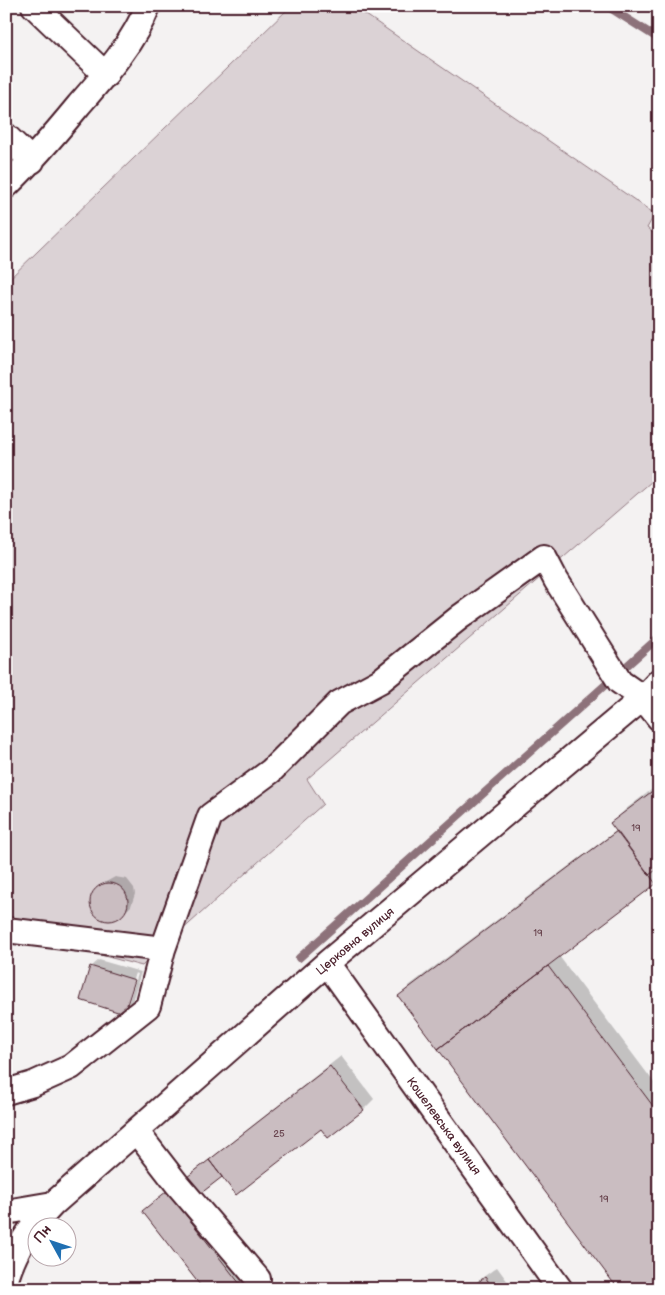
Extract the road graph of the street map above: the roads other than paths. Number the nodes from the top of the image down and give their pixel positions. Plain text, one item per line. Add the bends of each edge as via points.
1 (34, 6) edge
2 (148, 6) edge
3 (106, 74) junction
4 (6, 136) edge
5 (32, 160) junction
6 (6, 186) edge
7 (651, 690) edge
8 (659, 718) edge
9 (6, 930) edge
10 (163, 949) junction
11 (327, 964) junction
12 (6, 1092) edge
13 (136, 1131) junction
14 (53, 1204) junction
15 (6, 1212) edge
16 (6, 1279) edge
17 (258, 1280) dead end
18 (560, 1289) edge

1 - 3 street
2 - 3 street via 143,20
3 - 5 street
4 - 5 street
5 - 6 street
7 - 8 street
7 - 10 street via 615,674 544,558 460,617 380,681 339,703 271,771 210,816
7 - 11 street, Церковна вулиця
9 - 10 street
10 - 12 street via 148,1006 71,1067
11 - 13 street, Церковна вулиця
11 - 18 street, Кошелевська вулиця
13 - 14 street, Церковна вулиця
13 - 17 street
14 - 15 street
14 - 16 street, Церковна вулиця via 21,1243

